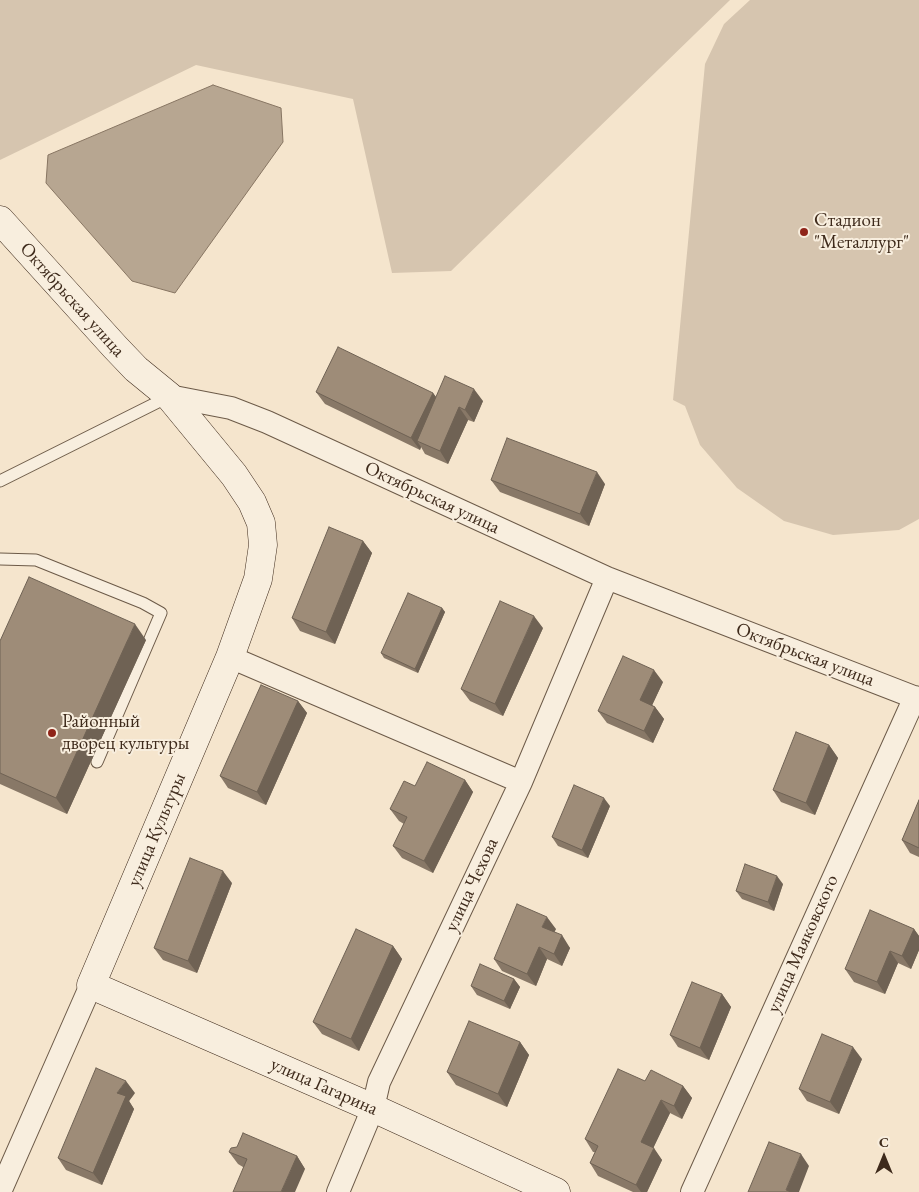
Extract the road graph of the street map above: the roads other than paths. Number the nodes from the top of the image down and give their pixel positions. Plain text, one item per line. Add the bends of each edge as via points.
1 (0, 220) edge
2 (169, 396) junction
3 (0, 481) edge
4 (0, 559) edge
5 (607, 578) junction
6 (230, 657) junction
7 (917, 698) edge
8 (97, 762) dead end
9 (521, 782) junction
10 (91, 985) junction
11 (373, 1108) junction
12 (0, 1192) edge
13 (338, 1192) edge
14 (556, 1192) edge
15 (692, 1192) edge

1 - 2 main road, Октябрьская улица via 126,358
2 - 3 lane
2 - 5 street, Октябрьская улица via 231,408 267,422
2 - 6 main road, улица Культуры via 234,475 261,523 258,579
4 - 8 lane via 36,560 144,603 161,613
5 - 7 street, Октябрьская улица
5 - 9 street, улица Чехова
6 - 9 street
6 - 10 main road, улица Культуры
7 - 15 street, улица Маяковского
9 - 11 street, улица Чехова via 379,1082
10 - 11 main road, улица Гагарина
10 - 12 street, улица Культуры
11 - 13 street, улица Чехова
11 - 14 main road, улица Гагарина

